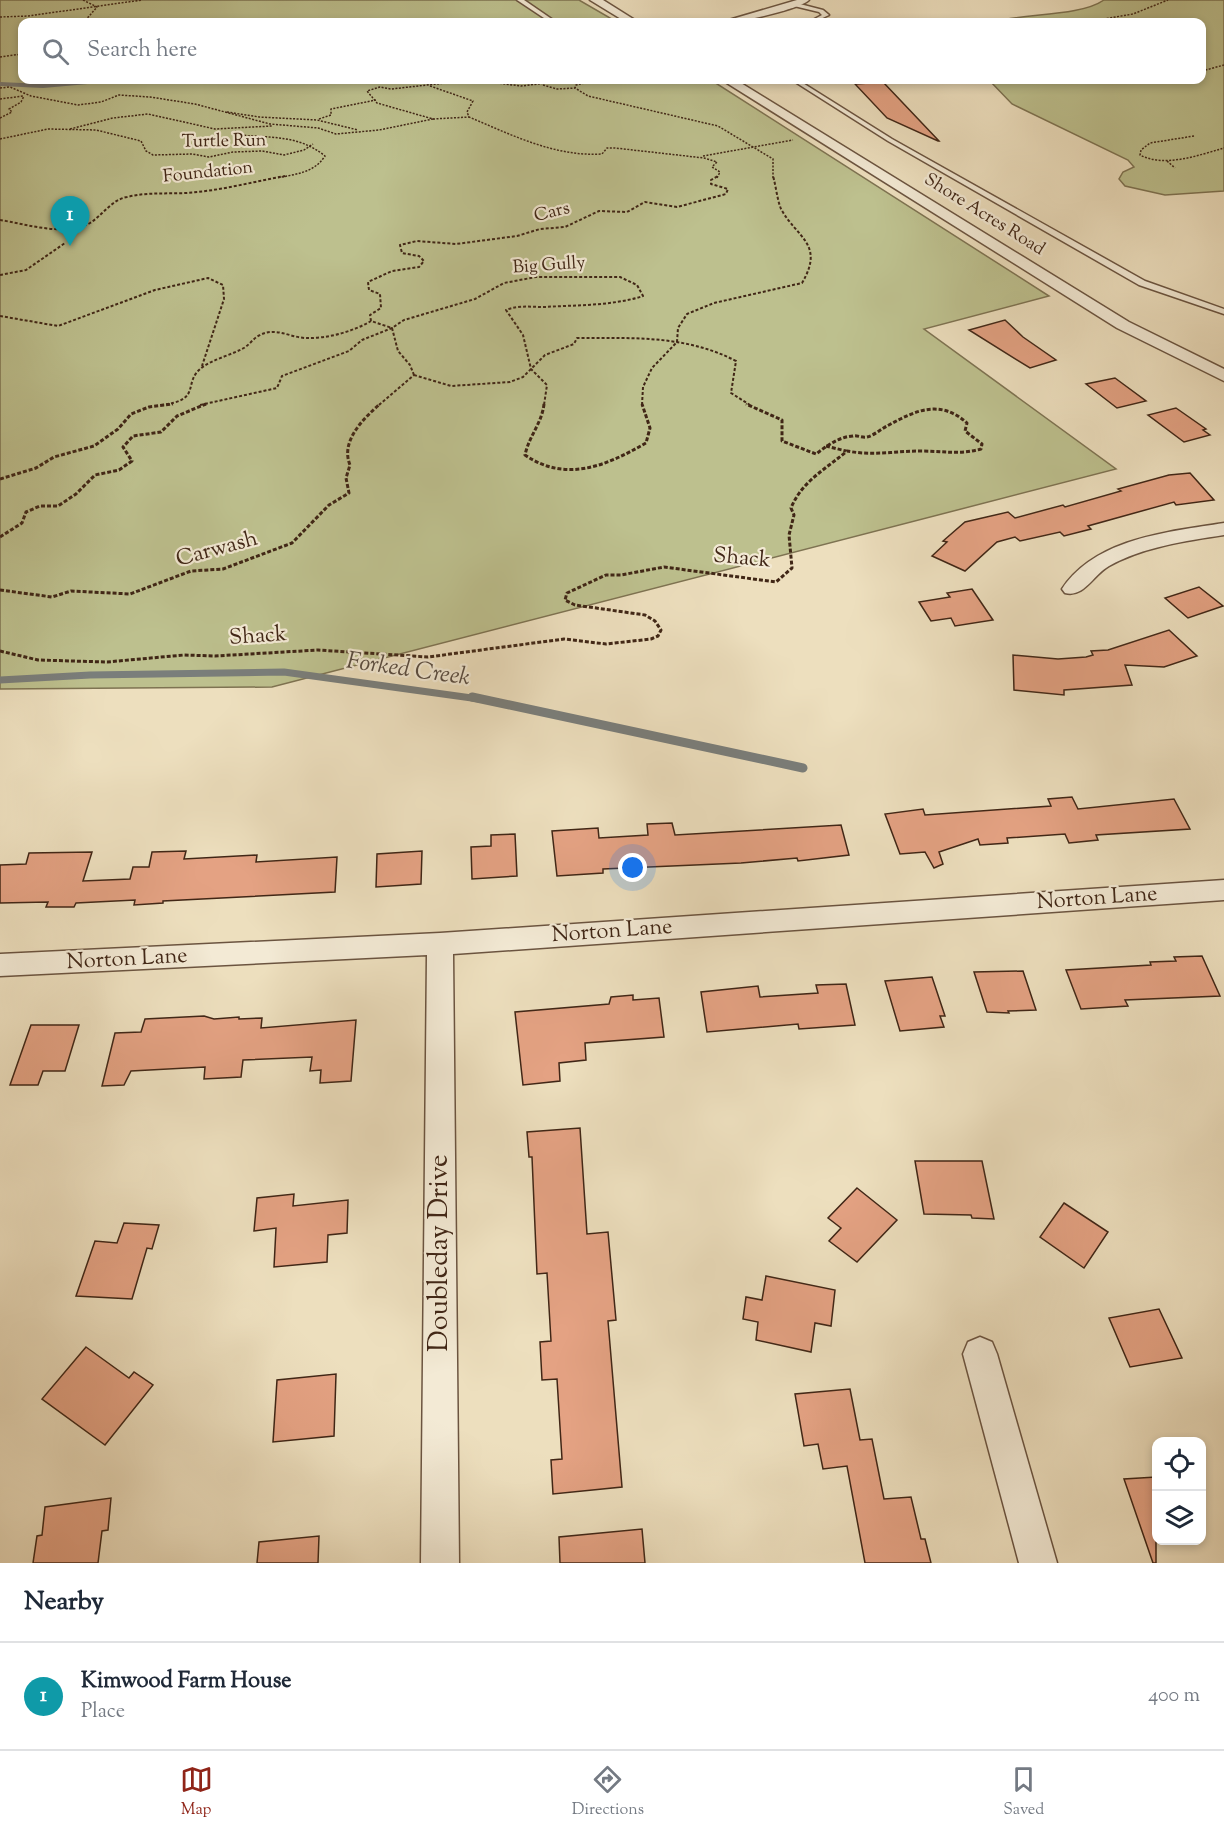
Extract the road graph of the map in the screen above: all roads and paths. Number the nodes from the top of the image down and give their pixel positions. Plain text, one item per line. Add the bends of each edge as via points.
1 (82, 0) edge
2 (142, 0) edge
3 (520, 0) edge
4 (595, 0) edge
5 (1168, 0) edge
6 (800, 2) edge
7 (97, 7) junction
8 (0, 17) edge
9 (86, 18) edge
10 (547, 18) edge
11 (626, 18) edge
12 (742, 18) edge
13 (771, 18) edge
14 (820, 18) edge
15 (1110, 18) edge
16 (18, 55) edge
17 (0, 57) edge
18 (1224, 65) edge
19 (1206, 70) edge
20 (444, 84) edge
21 (505, 84) edge
22 (548, 84) edge
23 (580, 84) edge
24 (735, 84) edge
25 (801, 84) edge
26 (542, 85) junction
27 (430, 86) junction
28 (0, 88) edge
29 (575, 88) junction
30 (24, 96) junction
31 (31, 96) junction
32 (0, 99) edge
33 (376, 100) junction
34 (219, 112) junction
35 (469, 117) junction
36 (0, 118) edge
37 (433, 119) junction
38 (317, 120) junction
39 (277, 125) junction
40 (67, 130) junction
41 (235, 131) junction
42 (365, 131) junction
43 (818, 135) junction
44 (1194, 136) dead end
45 (0, 139) edge
46 (313, 144) junction
47 (753, 147) junction
48 (1224, 148) edge
49 (703, 156) junction
50 (1166, 160) junction
51 (1175, 168) dead end
52 (0, 220) edge
53 (65, 243) dead end
54 (0, 275) edge
55 (1224, 312) edge
56 (0, 316) edge
57 (371, 321) junction
58 (392, 328) junction
59 (677, 342) junction
60 (202, 367) junction
61 (531, 369) junction
62 (414, 375) junction
63 (1224, 376) edge
64 (826, 446) junction
65 (847, 451) junction
66 (0, 479) edge
67 (1224, 529) edge
68 (0, 537) edge
69 (1072, 589) dead end
70 (0, 590) edge
71 (0, 651) edge
72 (1224, 890) edge
73 (440, 944) junction
74 (0, 965) edge
75 (980, 1354) dead end
76 (440, 1563) edge
77 (1038, 1563) edge

1 - 7 path
2 - 7 path
3 - 10 lane
4 - 11 street
5 - 15 path via 1133,14
6 - 12 street
6 - 13 street via 795,10
6 - 14 lane via 826,15
7 - 8 path
7 - 9 path
16 - 17 path
18 - 19 path
20 - 27 path
21 - 26 path
22 - 26 path
23 - 29 path
24 - 43 street, Shore Acres Road
25 - 55 lane via 890,140 1142,283
26 - 29 path
27 - 33 path via 380,87 367,92
27 - 35 path via 473,101 466,112
28 - 31 path via 10,87
29 - 47 path via 588,96 718,126
30 - 31 path
30 - 32 path
30 - 36 path via 9,109 12,112
31 - 34 path via 78,105 131,96 195,104
33 - 37 path
33 - 38 path via 331,109 331,115
34 - 38 path
34 - 39 path
35 - 37 path
35 - 49 path via 545,147 587,157 624,146
37 - 42 path
38 - 42 path
39 - 41 path
39 - 42 path via 318,128 336,134
40 - 41 path via 155,114 206,128
40 - 45 path, Turtle Run via 35,130
40 - 46 path, Turtle Run via 120,134 141,141 153,155 167,156 209,157 262,151 284,155
41 - 46 path, Foundation via 240,135
43 - 47 path
43 - 63 street, Shore Acres Road via 1123,325
44 - 50 path via 1150,143 1141,150 1146,159
46 - 52 path, Foundation via 325,156 319,165 302,173 185,193 153,192 124,197 90,223 78,226 57,229
47 - 49 path
47 - 59 path via 773,159 772,172 781,208 810,246 809,271 802,283 714,303 687,314 678,328
48 - 50 path
49 - 57 path, Cars via 717,162 712,166 720,172 711,184 728,189 726,194 677,207 645,202 627,212 599,211 565,227 517,236 456,244 417,241 400,245 402,253 424,261 419,267 392,270 368,282 369,290 380,294 381,299 381,308 370,315
50 - 51 path
53 - 54 path via 26,270
56 - 60 path via 58,326 155,290 208,278 224,285 224,299
57 - 58 path
57 - 60 path via 337,334 304,338 278,331 259,335 245,348
58 - 61 path, Big Gully via 404,320 475,299 504,283 536,277 620,277 637,285 643,296 627,301 541,308 517,306 506,310 523,335
58 - 62 path via 395,345 408,359
58 - 68 path, Big Gully via 362,340 349,351 282,376 278,388 201,405 177,416 161,432 134,436 123,447 132,461 119,470 95,475 58,506 40,506 26,512 22,523
59 - 61 path via 577,338 574,344 545,355
59 - 61 path, Big Gully via 652,368 643,387 642,408 650,428 646,443 602,465 556,471 525,455 528,440 543,415 547,385
59 - 64 path via 736,360 731,393 782,420 782,441 816,454
60 - 66 path via 185,399 131,414 94,446
61 - 62 path via 523,377 494,385 451,386
62 - 70 path, Carwash via 362,420 352,436 346,478 349,493 329,505 292,543 281,549 223,568 191,571 130,594 71,591 52,597
64 - 65 path
64 - 65 path via 837,438 854,434 867,438 915,412 939,408 961,416 967,423 965,431 982,444 981,449 962,455 921,451 866,456
65 - 71 path, Shack via 811,477 794,497 788,536 792,568 776,582 664,567 606,575 567,593 565,600 580,608 628,611 653,619 661,630 651,639 606,644 564,639 428,657 318,650 107,662 38,660
67 - 69 street via 1189,534 1114,555 1085,573
72 - 73 street, Norton Lane
73 - 74 street, Norton Lane
73 - 76 street, Doubleday Drive
75 - 77 street

